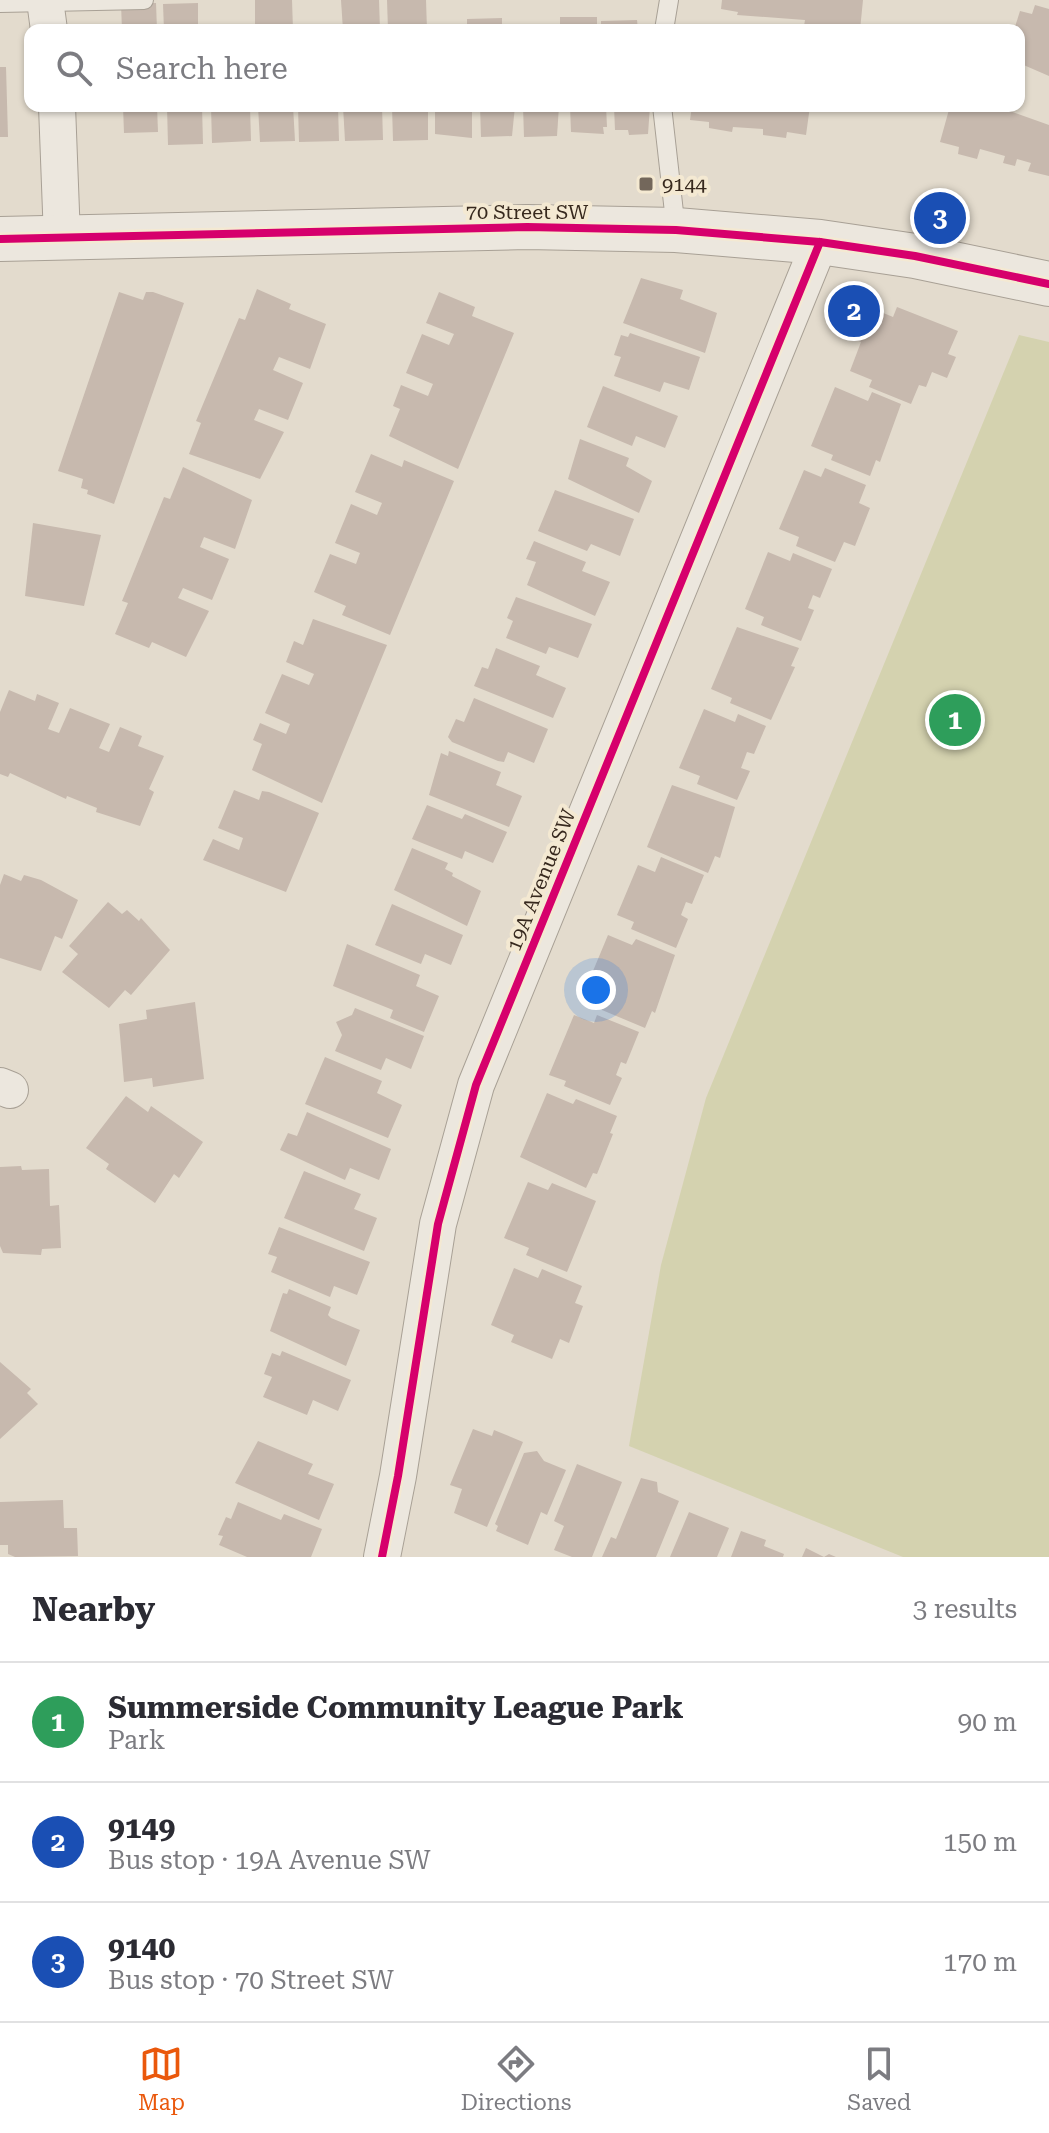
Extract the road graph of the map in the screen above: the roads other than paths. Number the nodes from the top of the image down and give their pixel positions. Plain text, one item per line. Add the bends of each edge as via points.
1 (144, 0) edge
2 (669, 0) edge
3 (0, 3) edge
4 (46, 11) edge
5 (665, 24) edge
6 (57, 112) edge
7 (663, 112) edge
8 (676, 230) junction
9 (62, 238) junction
10 (0, 239) edge
11 (820, 242) junction
12 (1049, 284) edge
13 (382, 1557) edge

1 - 4 lane
2 - 5 lane
3 - 4 lane
6 - 9 street
7 - 8 lane
8 - 9 street, 70 Street SW via 527,227
8 - 11 street, 70 Street SW
9 - 10 street, 70 Street SW
11 - 12 street, 70 Street SW
11 - 13 street, 19A Avenue SW via 476,1085 438,1224

